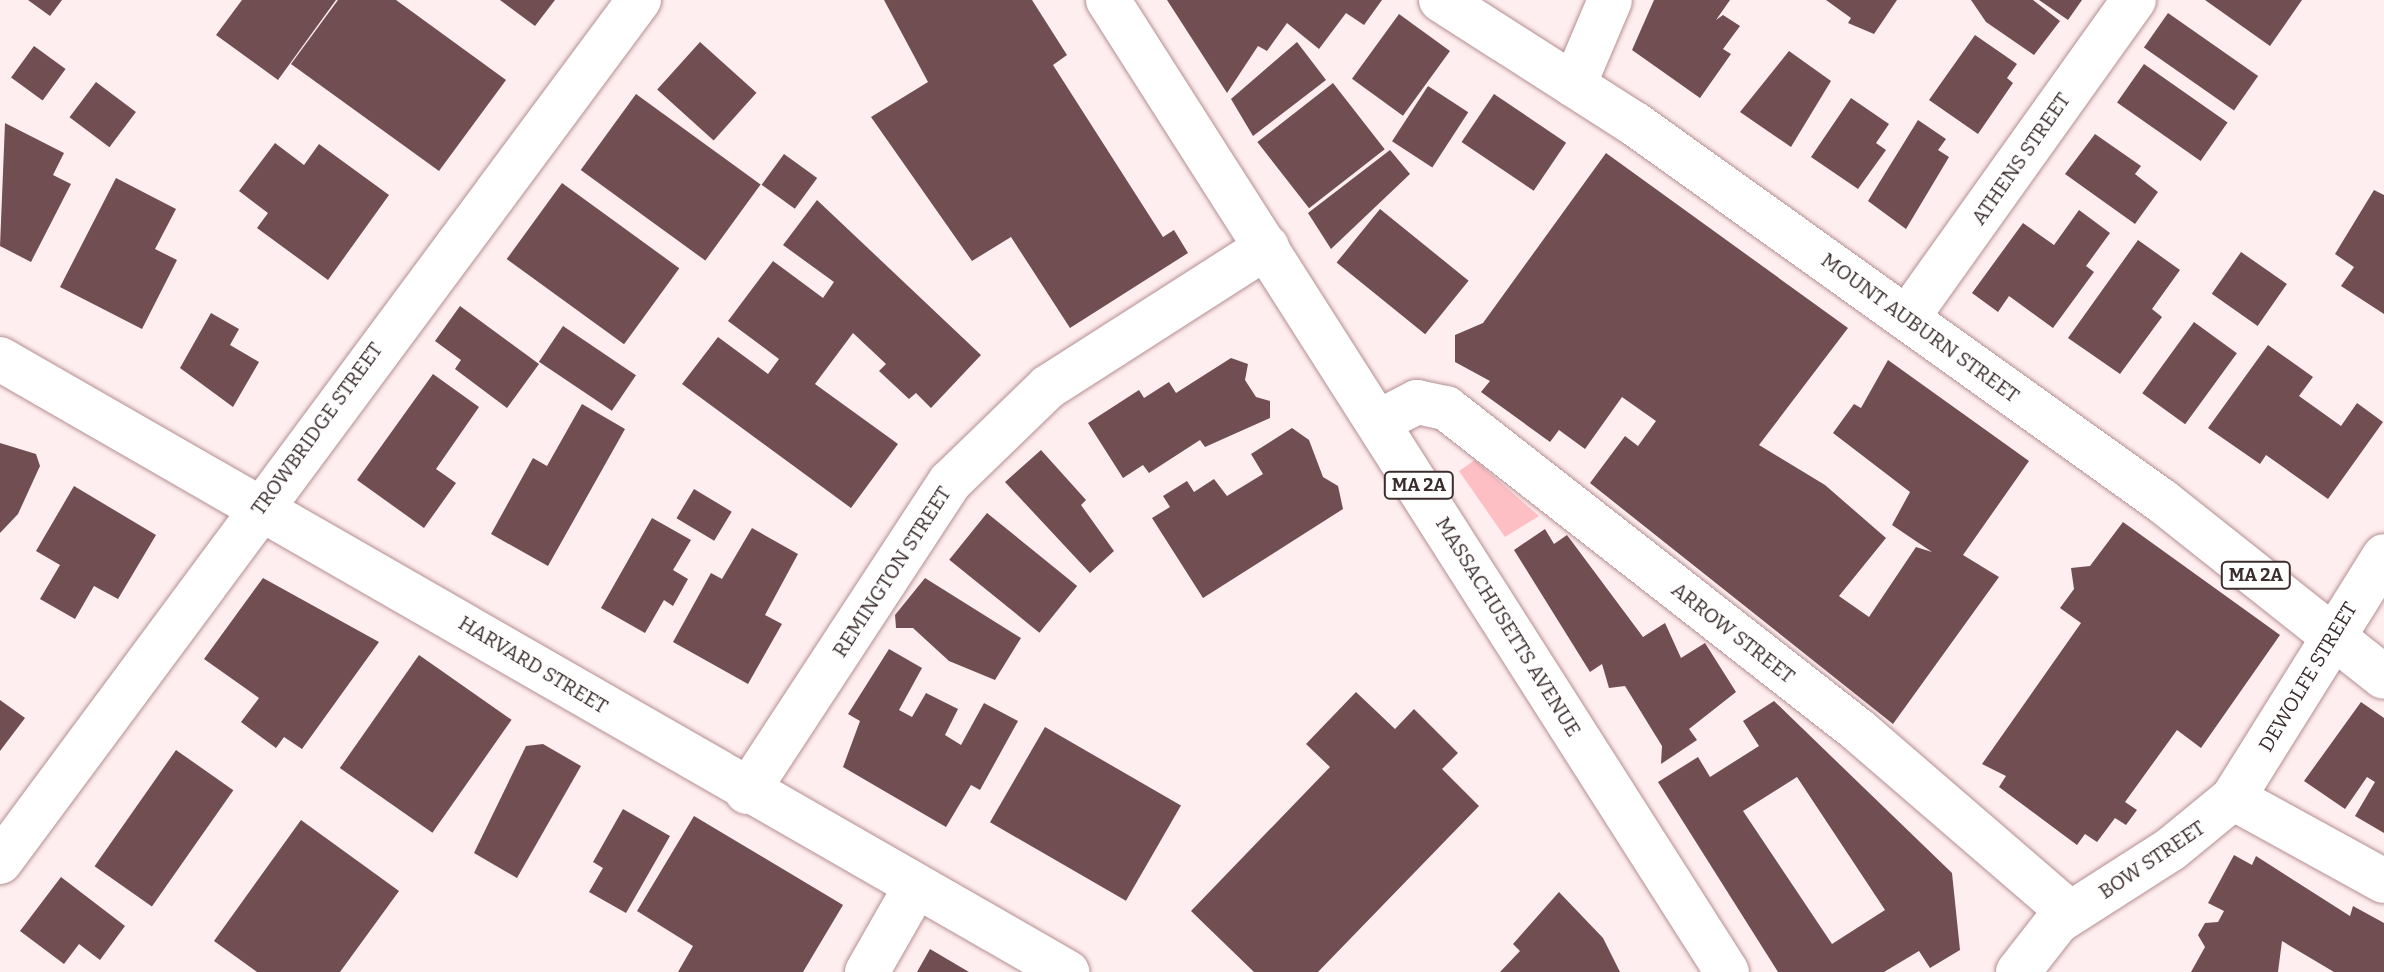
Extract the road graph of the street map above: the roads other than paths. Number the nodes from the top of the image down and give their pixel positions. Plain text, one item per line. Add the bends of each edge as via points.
1 (639, 0) edge
2 (1108, 0) edge
3 (1441, 0) edge
4 (1610, 0) edge
5 (2134, 0) edge
6 (1574, 85) junction
7 (1267, 247) junction
8 (1907, 318) junction
9 (0, 359) edge
10 (1378, 422) junction
11 (261, 505) junction
12 (2384, 556) edge
13 (2332, 636) junction
14 (2384, 677) edge
15 (747, 792) junction
16 (2233, 798) junction
17 (0, 862) edge
18 (2384, 881) edge
19 (915, 888) junction
20 (2070, 913) junction
21 (867, 972) edge
22 (1067, 972) edge
23 (1727, 972) edge
24 (2018, 972) edge

1 - 11 street, TROWBRIDGE STREET
2 - 7 street, MASSACHUSETTS AVENUE / MA 2A
3 - 6 street, MOUNT AUBURN STREET / MA 2A
4 - 6 street
5 - 8 street, ATHENS STREET
6 - 8 street, MOUNT AUBURN STREET / MA 2A
7 - 10 street, MASSACHUSETTS AVENUE / MA 2A
7 - 15 street, REMINGTON STREET via 1048,387 950,482
8 - 13 street, MOUNT AUBURN STREET / MA 2A via 2191,522
9 - 11 street, HARVARD STREET
10 - 20 street, ARROW STREET via 1417,402 1446,408 1858,730
10 - 23 street, MASSACHUSETTS AVENUE / MA 2A
11 - 15 street, HARVARD STREET
11 - 17 street, TROWBRIDGE STREET
12 - 13 street, DEWOLFE STREET
13 - 14 street, MOUNT AUBURN STREET / MA 2A
13 - 16 street, DEWOLFE STREET
15 - 19 street, HARVARD STREET
16 - 18 street
16 - 20 street, BOW STREET via 2194,834
19 - 21 street
19 - 22 street, HARVARD STREET
20 - 24 street, BOW STREET via 2038,940

